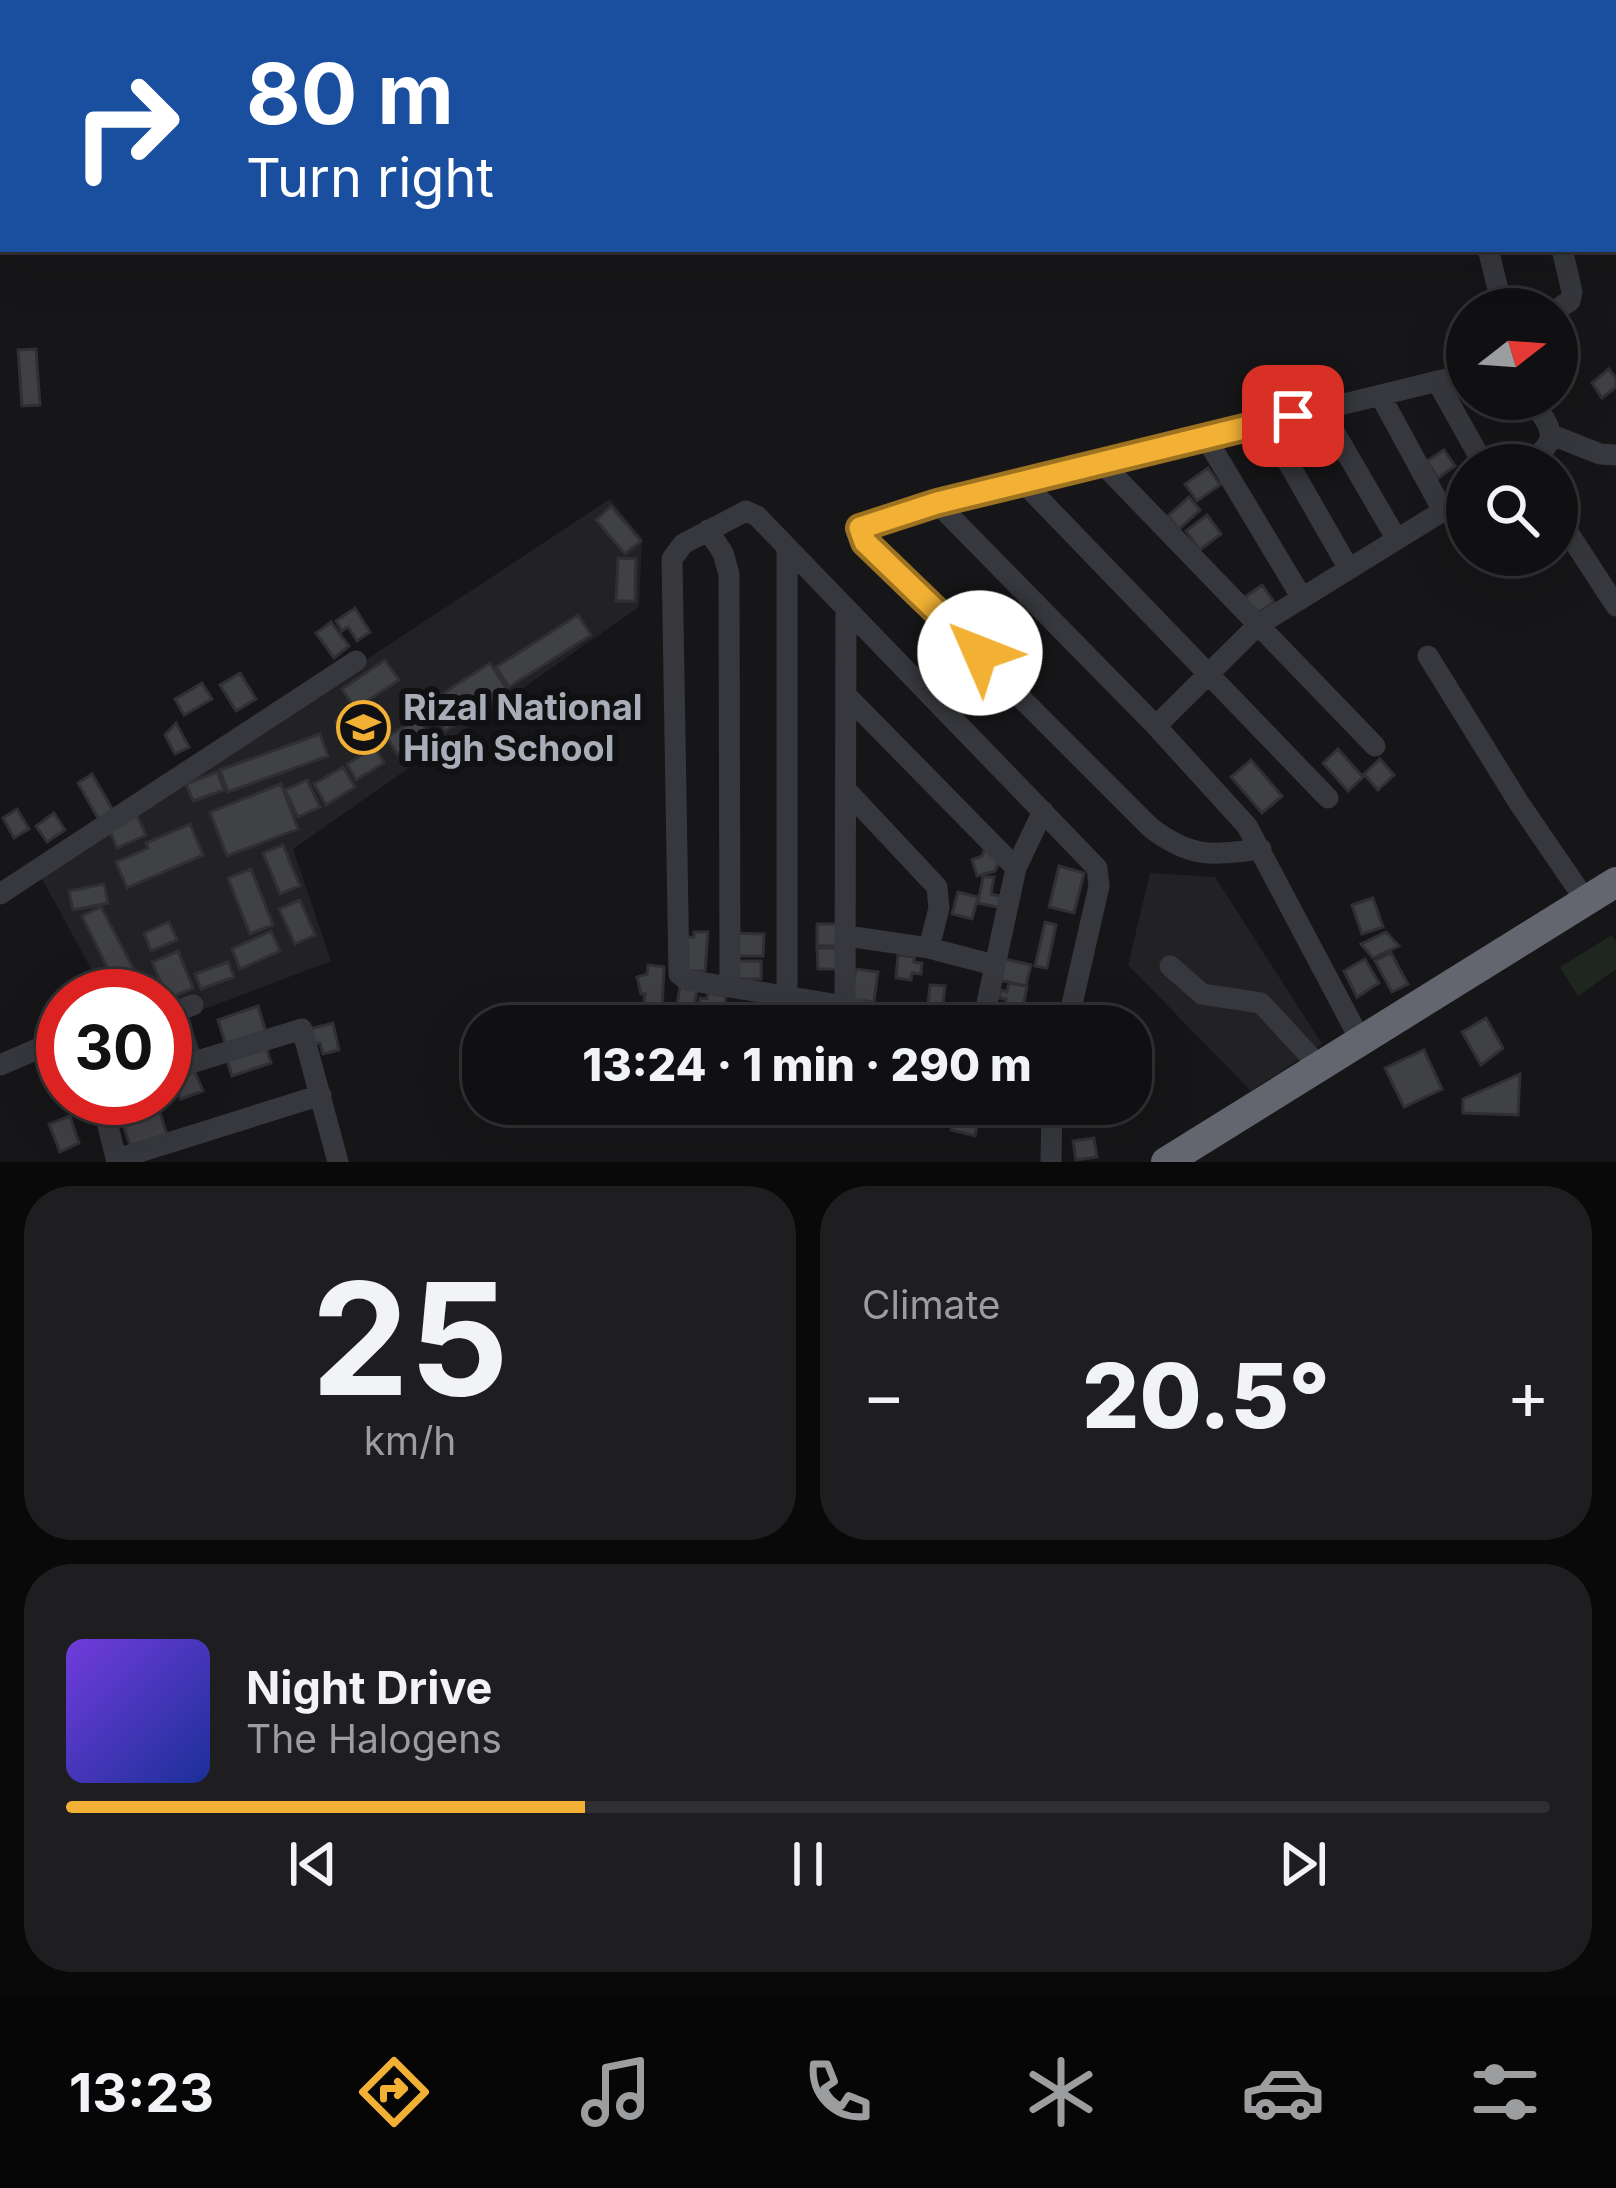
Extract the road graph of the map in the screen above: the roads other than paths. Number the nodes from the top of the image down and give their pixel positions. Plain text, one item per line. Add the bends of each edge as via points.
1 (1489, 252) edge
2 (1563, 252) edge
3 (1498, 288) edge
4 (1571, 288) edge
5 (1446, 379) edge
6 (1436, 381) junction
7 (1380, 394) junction
8 (1321, 409) junction
9 (1545, 420) edge
10 (1265, 424) junction
11 (1552, 435) junction
12 (1206, 438) junction
13 (1472, 444) edge
14 (1546, 444) edge
15 (1616, 454) edge
16 (1101, 462) junction
17 (1024, 483) junction
18 (937, 503) junction
19 (1446, 507) edge
20 (1442, 509) junction
21 (708, 530) junction
22 (1396, 538) junction
23 (1578, 545) edge
24 (787, 551) junction
25 (1349, 569) junction
26 (1613, 593) edge
27 (1301, 598) junction
28 (846, 608) junction
29 (1257, 626) junction
30 (1428, 656) dead end
31 (356, 662) dead end
32 (1209, 673) junction
33 (846, 695) junction
34 (1156, 726) junction
35 (1375, 746) dead end
36 (847, 791) junction
37 (1328, 798) dead end
38 (1043, 811) junction
39 (1261, 849) junction
40 (1016, 868) junction
41 (1616, 882) edge
42 (0, 894) edge
43 (1586, 901) junction
44 (847, 936) junction
45 (929, 948) junction
46 (994, 965) junction
47 (1170, 966) dead end
48 (730, 987) junction
49 (788, 997) junction
50 (839, 1005) edge
51 (845, 1005) edge
52 (986, 1005) edge
53 (1071, 1005) edge
54 (1362, 1043) junction
55 (36, 1050) edge
56 (192, 1062) edge
57 (0, 1065) edge
58 (1321, 1068) junction
59 (321, 1095) junction
60 (108, 1125) edge
61 (1052, 1125) edge
62 (117, 1160) edge
63 (338, 1162) edge
64 (1051, 1162) edge
65 (1166, 1162) edge

1 - 3 street
2 - 4 street
5 - 6 street
6 - 7 street
6 - 13 street
7 - 8 street
7 - 20 street
8 - 10 street
8 - 22 street
9 - 11 street
10 - 12 street
10 - 25 street
11 - 14 street
11 - 15 street
12 - 16 street
12 - 27 street
16 - 17 street
16 - 29 street
17 - 18 street
17 - 32 street
18 - 34 street
18 - 39 street via 859,532 1151,828 1187,851
19 - 20 street
20 - 22 street
21 - 24 street via 751,512
21 - 48 street via 729,574
21 - 48 street via 672,559 677,959 683,979
22 - 25 street
23 - 26 street
24 - 28 street
24 - 49 street
25 - 27 street
27 - 29 street
28 - 33 street
28 - 38 street
29 - 32 street
29 - 35 street
30 - 43 street
31 - 42 street
32 - 34 street
32 - 37 street
33 - 36 street
33 - 40 street
34 - 39 street
36 - 44 street
36 - 45 street via 937,887
38 - 40 street
38 - 53 street via 1099,872
39 - 54 street
40 - 46 street
41 - 43 highway
43 - 54 highway
44 - 45 street
44 - 51 street
45 - 46 street
46 - 52 street
47 - 58 street via 1202,994 1262,1003
48 - 49 street
49 - 50 street
54 - 58 highway
55 - 57 street
56 - 59 street via 297,1028
58 - 65 highway
59 - 62 street
59 - 63 street
60 - 62 street
61 - 64 street

